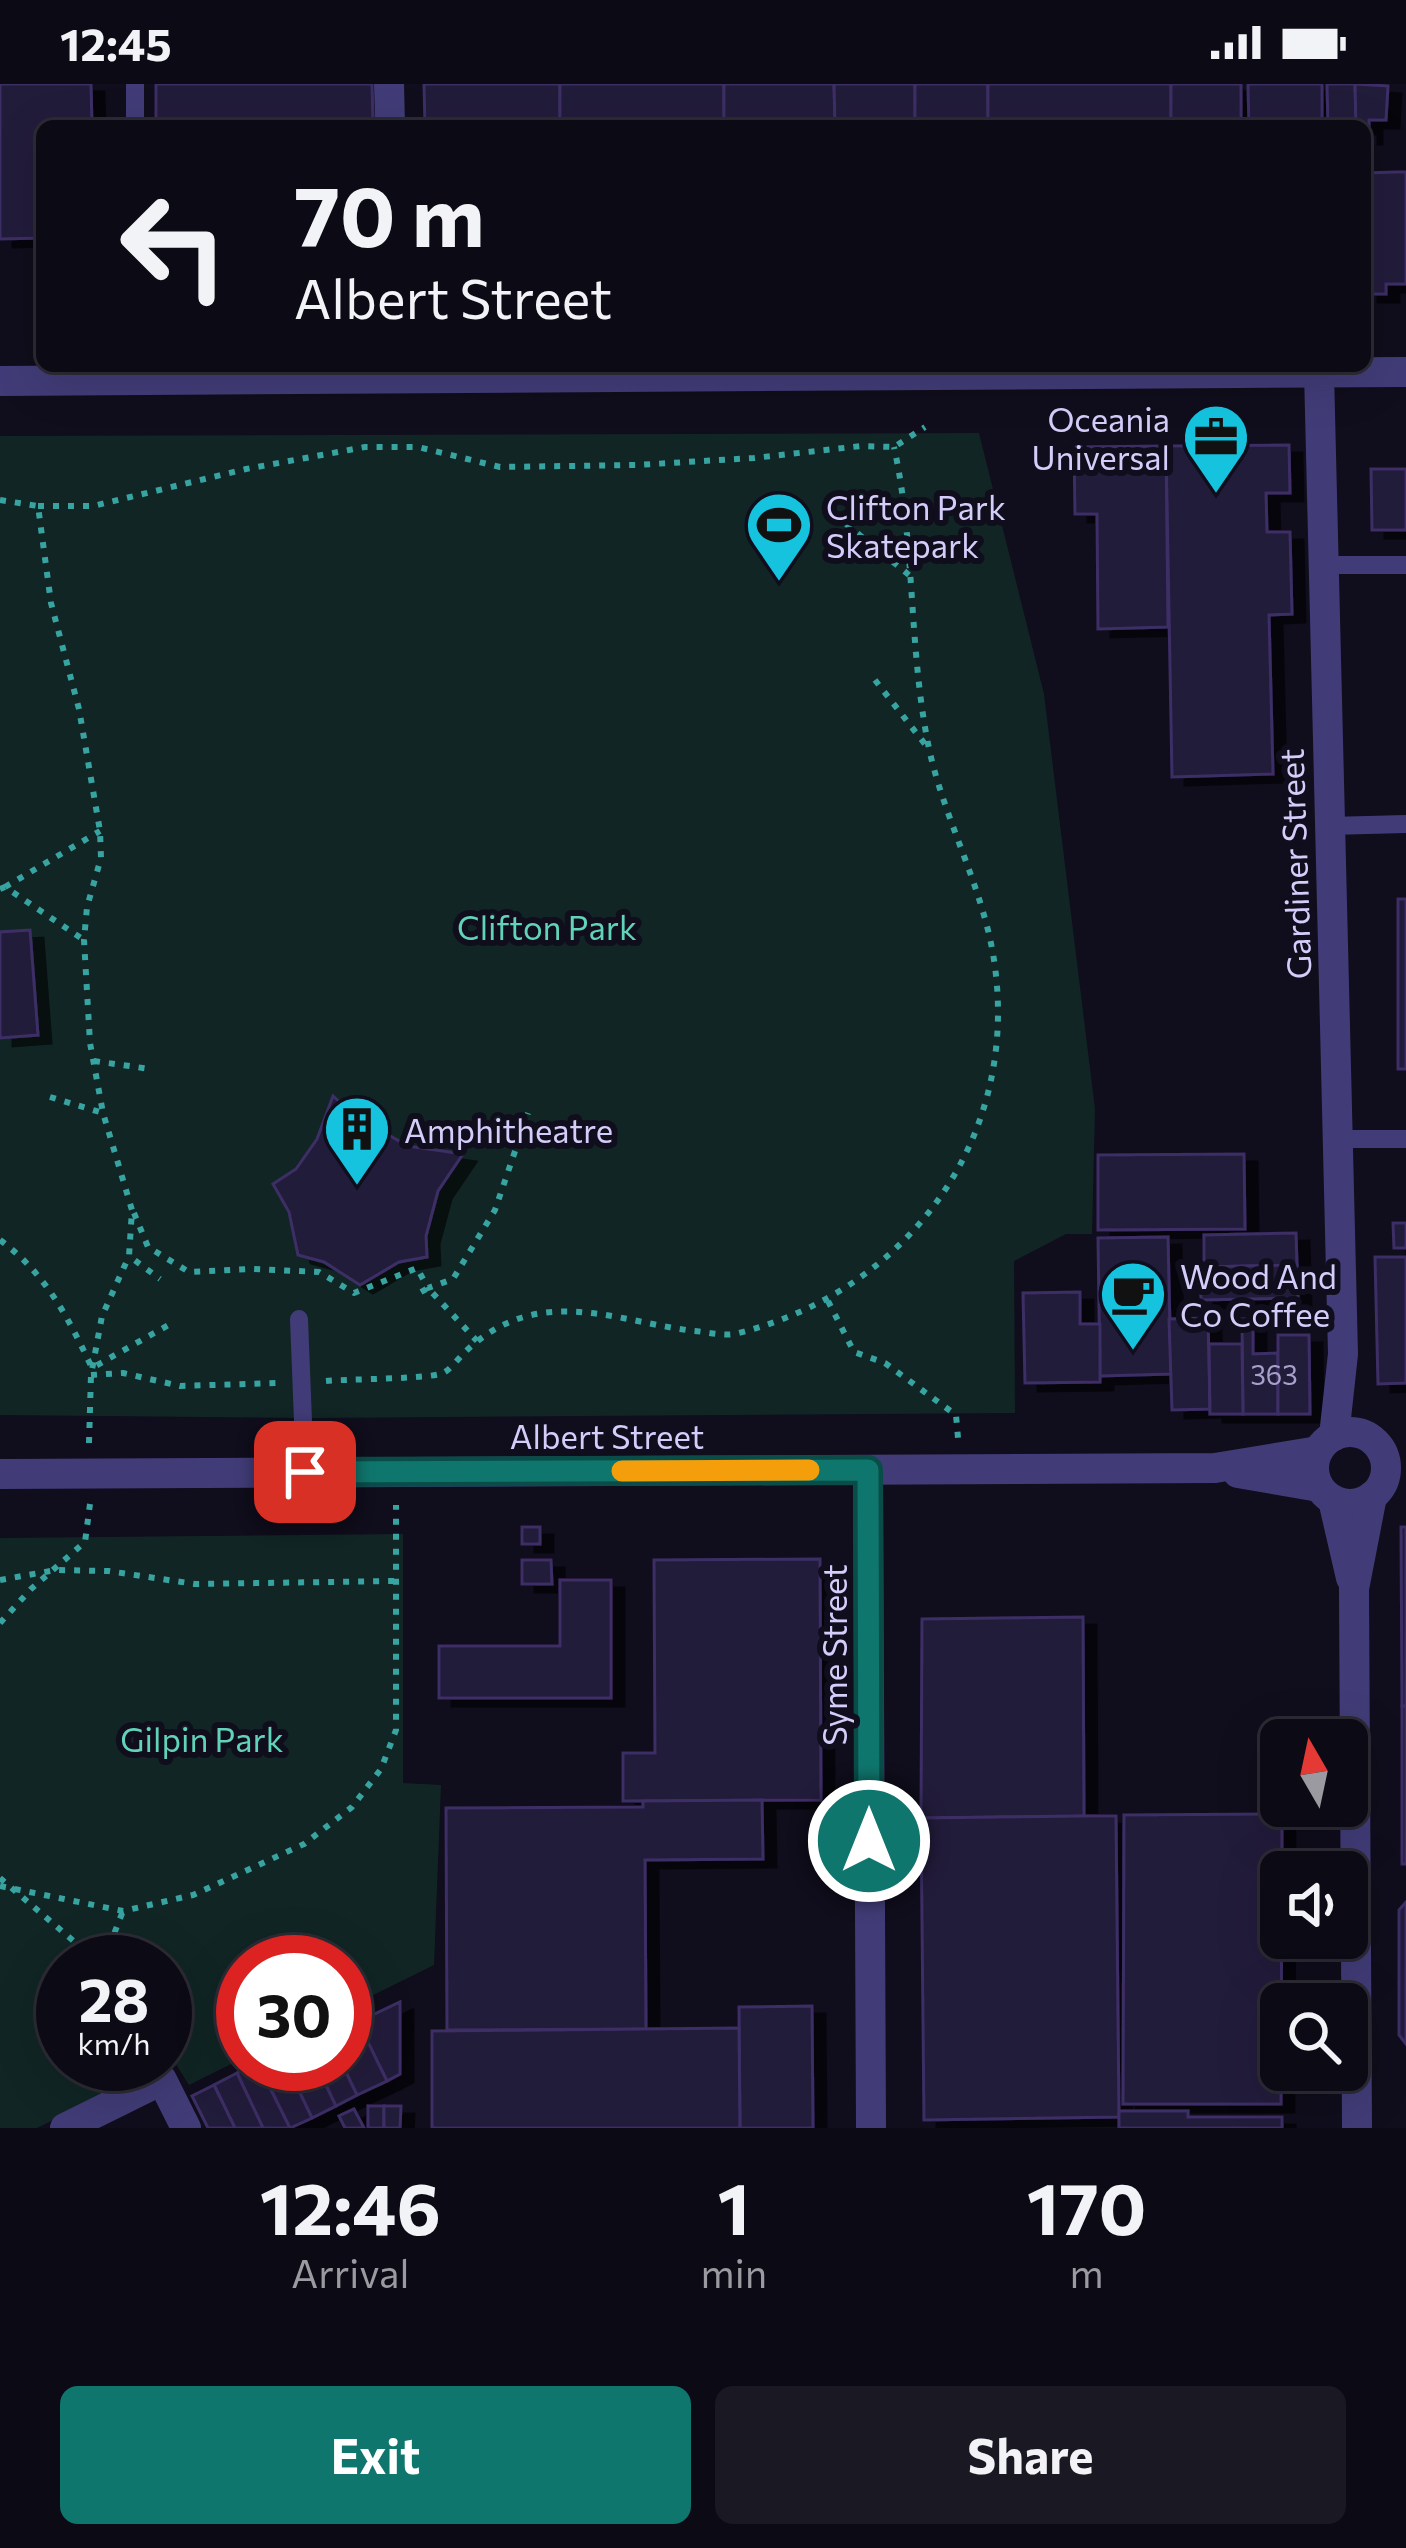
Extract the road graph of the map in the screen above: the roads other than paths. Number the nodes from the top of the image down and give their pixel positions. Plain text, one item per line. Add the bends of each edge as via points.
1 (135, 84) edge
2 (389, 84) edge
3 (136, 120) edge
4 (390, 120) edge
5 (392, 372) edge
6 (1319, 372) junction
7 (1406, 372) edge
8 (140, 373) edge
9 (0, 381) edge
10 (1323, 565) junction
11 (1406, 565) edge
12 (1406, 824) edge
13 (1329, 826) junction
14 (1406, 1138) edge
15 (1339, 1139) junction
16 (299, 1319) dead end
17 (1360, 1445) edge
18 (1215, 1468) junction
19 (868, 1470) junction
20 (305, 1472) junction
21 (0, 1474) edge
22 (1387, 1487) edge
23 (1326, 1494) junction
24 (1354, 1589) junction
25 (65, 2128) edge
26 (186, 2128) edge
27 (871, 2128) edge
28 (1357, 2128) edge

1 - 3 lane
2 - 4 street
5 - 6 street
5 - 8 street
6 - 7 street
6 - 10 street, Gardiner Street
8 - 9 street
10 - 11 lane
10 - 13 street, Gardiner Street
12 - 13 lane
13 - 15 street, Gardiner Street
14 - 15 lane
15 - 17 street, Gardiner Street via 1343,1354
16 - 20 lane
17 - 18 street, Albert Street
17 - 22 street via 1385,1466
17 - 23 street via 1313,1469
18 - 19 street, Albert Street
18 - 23 street, Albert Street
19 - 20 street, Albert Street
19 - 27 street, Syme Street
20 - 21 street, Albert Street
22 - 23 street, Albert Street via 1353,1504
22 - 24 street
23 - 24 street
24 - 28 street
25 - 26 street via 162,2080

